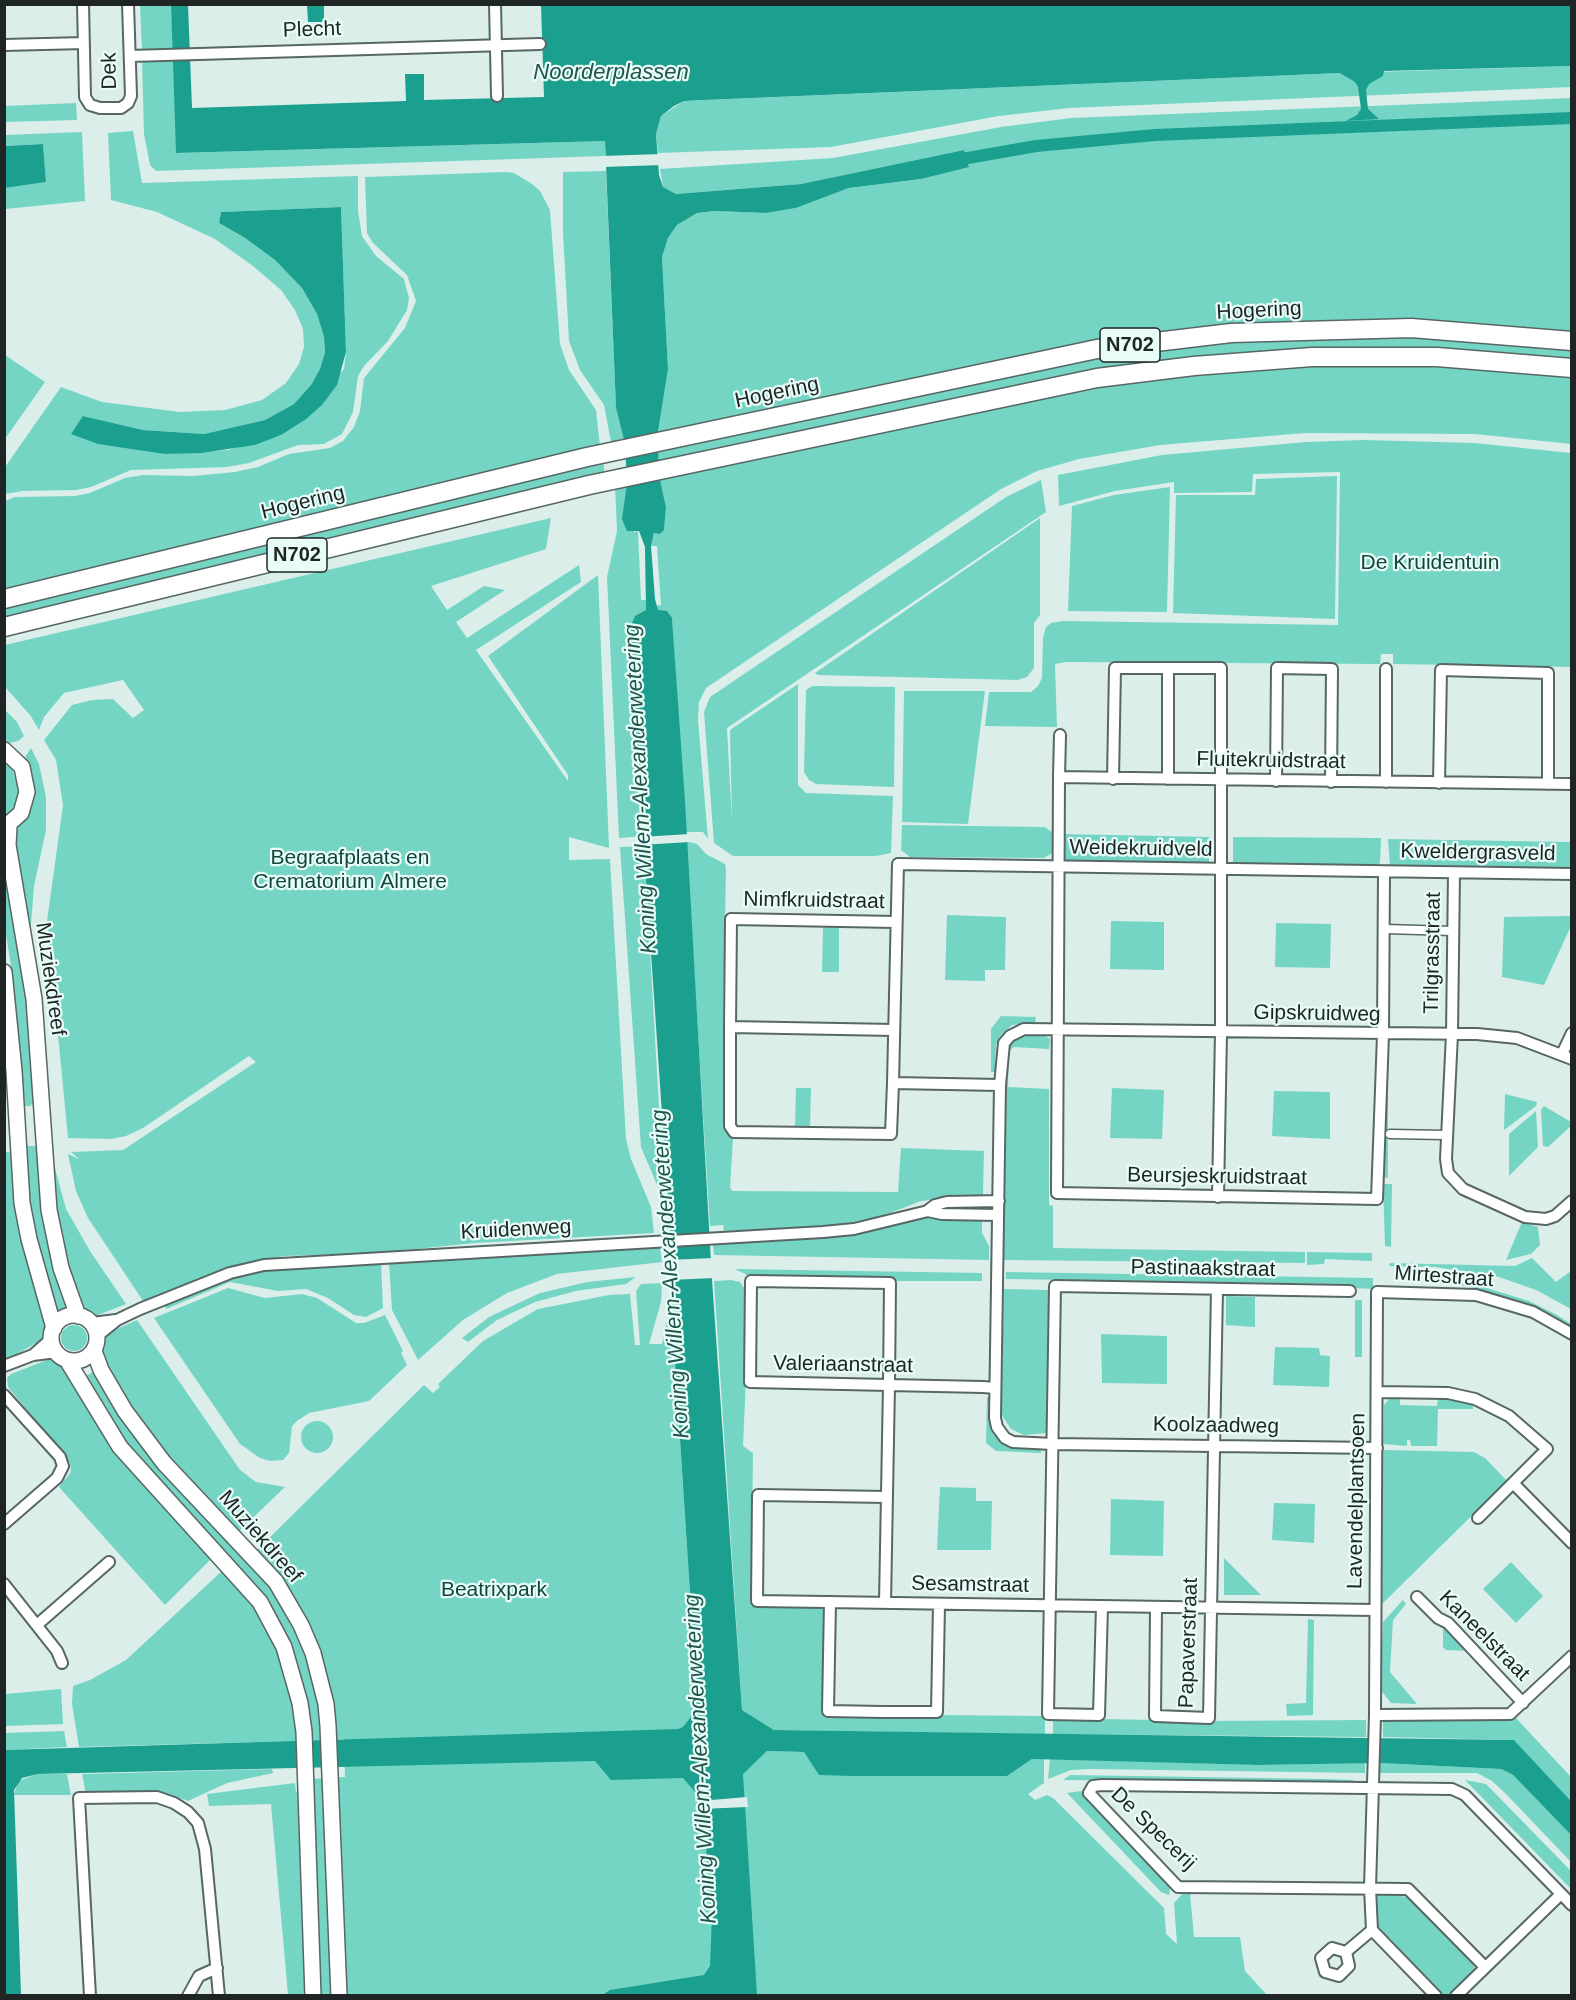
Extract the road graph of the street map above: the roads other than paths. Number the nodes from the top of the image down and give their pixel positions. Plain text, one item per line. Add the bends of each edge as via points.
1 (83, 4) edge
2 (128, 4) edge
3 (495, 4) edge
4 (84, 43) junction
5 (496, 44) junction
6 (540, 44) dead end
7 (4, 45) edge
8 (130, 56) junction
9 (497, 96) dead end
10 (1572, 341) edge
11 (1572, 369) edge
12 (4, 599) edge
13 (4, 627) edge
14 (1168, 668) junction
15 (1386, 669) dead end
16 (1060, 735) dead end
17 (4, 750) edge
18 (1059, 777) junction
19 (1113, 779) junction
20 (1168, 779) junction
21 (1222, 780) junction
22 (1276, 781) junction
23 (1331, 782) junction
24 (1386, 782) junction
25 (1439, 783) junction
26 (1548, 784) junction
27 (1572, 784) edge
28 (7, 827) edge
29 (1058, 866) junction
30 (1222, 870) junction
31 (1384, 872) junction
32 (1454, 873) junction
33 (1572, 874) edge
34 (896, 922) junction
35 (1385, 929) junction
36 (1453, 931) junction
37 (4, 972) edge
38 (730, 1027) junction
39 (1057, 1029) junction
40 (894, 1030) junction
41 (1221, 1032) junction
42 (1572, 1033) edge
43 (1452, 1034) junction
44 (1383, 1035) junction
45 (1567, 1057) edge
46 (893, 1083) junction
47 (1000, 1085) junction
48 (1390, 1134) dead end
49 (1443, 1135) junction
50 (1218, 1197) junction
51 (999, 1201) junction
52 (1572, 1201) edge
53 (927, 1211) junction
54 (998, 1215) junction
55 (998, 1267) joint
56 (890, 1283) joint
57 (1217, 1289) junction
58 (1350, 1291) dead end
59 (1377, 1292) joint
60 (78, 1316) junction
61 (1572, 1334) edge
62 (94, 1337) junction
63 (57, 1345) junction
64 (4, 1366) edge
65 (889, 1385) junction
66 (995, 1388) junction
67 (1378, 1392) junction
68 (4, 1395) edge
69 (1053, 1444) junction
70 (1213, 1446) junction
71 (1377, 1448) junction
72 (1514, 1484) junction
73 (887, 1497) junction
74 (1478, 1518) dead end
75 (4, 1524) edge
76 (1572, 1544) edge
77 (109, 1562) dead end
78 (4, 1584) edge
79 (1417, 1597) dead end
80 (830, 1602) junction
81 (885, 1603) junction
82 (939, 1604) junction
83 (1050, 1606) junction
84 (1102, 1606) junction
85 (1156, 1607) junction
86 (1212, 1608) junction
87 (1374, 1610) junction
88 (38, 1624) junction
89 (1572, 1656) edge
90 (62, 1664) dead end
91 (1523, 1702) junction
92 (1375, 1715) junction
93 (1371, 1789) junction
94 (1370, 1888) junction
95 (1561, 1894) junction
96 (1572, 1905) edge
97 (1372, 1930) junction
98 (1346, 1952) dead end
99 (1485, 1967) junction
100 (217, 1968) junction
101 (90, 1995) edge
102 (188, 1995) edge
103 (219, 1995) edge
104 (313, 1995) edge
105 (339, 1995) edge
106 (1436, 1995) edge
107 (1456, 1995) edge

1 - 4 street, Dek
2 - 8 street, Dek
3 - 5 street
4 - 7 street
4 - 8 street, Dek via 85,97 93,107 121,108 128,103 132,96
5 - 6 street, Plecht
5 - 8 street, Plecht
5 - 9 street
10 - 12 highway, Hogering / N702 via 1411,328 1232,333 1097,349 587,457
11 - 13 highway, N702 via 1425,357 1312,357 1097,378 589,485
14 - 19 street via 1115,668
14 - 20 street
14 - 21 street via 1221,668
15 - 24 street
16 - 18 street
17 - 28 main road via 22,767 27,792 21,813
18 - 19 street, Fluitekruidstraat
18 - 29 street
19 - 20 street, Fluitekruidstraat
20 - 21 street, Fluitekruidstraat
21 - 22 street, Fluitekruidstraat
21 - 30 street
22 - 23 street, Fluitekruidstraat
22 - 23 street via 1277,668 1288,668 1332,669
23 - 24 street, Fluitekruidstraat
24 - 25 street, Fluitekruidstraat
25 - 26 street, Fluitekruidstraat
25 - 26 street via 1441,670 1548,673
26 - 27 street, Fluitekruidstraat
28 - 60 main road, Muziekdreef via 34,999 55,1242
29 - 30 street, Weidekruidveld
29 - 34 street, Weidekruidveld via 898,864
29 - 39 street
30 - 31 street, Weidekruidveld
30 - 41 street
31 - 32 street, Kweldergrasveld
31 - 35 street
32 - 33 street, Kweldergrasveld
32 - 36 street, Trilgrasstraat
34 - 38 street, Nimfkruidstraat via 731,919
34 - 40 street
35 - 36 street
35 - 44 street
36 - 43 street, Trilgrasstraat
37 - 63 main road, Muziekdreef via 27,1230
38 - 40 street
38 - 46 street via 730,1126 734,1132 891,1134
39 - 41 street, Gipskruidweg
39 - 47 street, Gipskruidweg via 1024,1029 1010,1036 1001,1050
39 - 50 street, Beursjeskruidstraat via 1056,1193
40 - 46 street
41 - 44 street, Gipskruidweg
41 - 50 street
42 - 45 street
43 - 44 street, Gipskruidweg
43 - 45 street, Gipskruidweg via 1499,1035
43 - 49 street, Trilgrasstraat
44 - 50 street, Beursjeskruidstraat via 1377,1199
46 - 47 street
47 - 51 street, Gipskruidweg
48 - 49 street
49 - 52 street, Trilgrasstraat via 1448,1173 1463,1189 1525,1217 1555,1216
51 - 53 street, Kruidenweg via 947,1202
51 - 54 street, Gipskruidweg
53 - 54 street, Kruidenweg
53 - 62 street, Kruidenweg via 843,1231 264,1265 230,1274 117,1320
54 - 55 street, Gipskruidweg
55 - 66 street, Koolzaadweg
56 - 65 street, Sesamstraat
56 - 65 street, Valeriaanstraat via 752,1281 750,1382
57 - 58 street, Pastinaakstraat
57 - 69 street, Pastinaakstraat via 1055,1286
57 - 70 street, Papaverstraat
59 - 61 street, Mirtestraat via 1476,1295 1533,1312
59 - 67 street, Lavendelplantsoen
60 - 62 main road
60 - 63 main road via 64,1318
62 - 63 main road via 82,1360
62 - 105 main road, Muziekdreef via 100,1370 124,1411 164,1463 262,1565 301,1624 321,1682 328,1726
63 - 64 street
63 - 104 main road, Muziekdreef via 120,1447 260,1602 284,1647 304,1732
65 - 66 street, Valeriaanstraat
65 - 73 street, Sesamstraat
66 - 69 street, Koolzaadweg via 997,1427 1005,1438
67 - 71 street, Lavendelplantsoen
67 - 72 street, Lavendelplantsoen via 1448,1393 1475,1399 1509,1416 1547,1449
68 - 75 street via 60,1457 63,1466 57,1478
69 - 70 street, Koolzaadweg
69 - 83 street
70 - 71 street, Koolzaadweg
70 - 86 street, Papaverstraat
71 - 87 street, Lavendelplantsoen
72 - 74 street, Lavendelplantsoen
72 - 76 street
73 - 80 street via 758,1495 757,1601
73 - 81 street, Sesamstraat
77 - 88 street
78 - 88 street
79 - 91 street, Kaneelstraat via 1448,1623
80 - 81 street
80 - 82 street via 828,1711 938,1712
81 - 82 street, Sesamstraat
82 - 83 street, Sesamstraat
83 - 84 street, Sesamstraat
83 - 84 street via 1048,1714 1099,1715
84 - 85 street, Sesamstraat
85 - 86 street, Sesamstraat
85 - 86 street, Papaverstraat via 1155,1716 1209,1718
86 - 87 street, Sesamstraat
87 - 92 street, Lavendelplantsoen
88 - 90 street
89 - 91 street
91 - 92 street via 1510,1714
92 - 93 street, Lavendelplantsoen
93 - 94 street
93 - 94 street, De Specerij via 1102,1785 1094,1786 1089,1793 1178,1887
93 - 95 street, De Specerij via 1452,1790 1465,1795
94 - 97 street
94 - 99 street, De Specerij via 1408,1889
95 - 96 street, De Specerij
95 - 99 street
97 - 98 street
97 - 106 street
99 - 107 street
100 - 101 street via 205,1849 198,1823 188,1812 158,1797 79,1797
100 - 102 street via 199,1976
100 - 103 street

